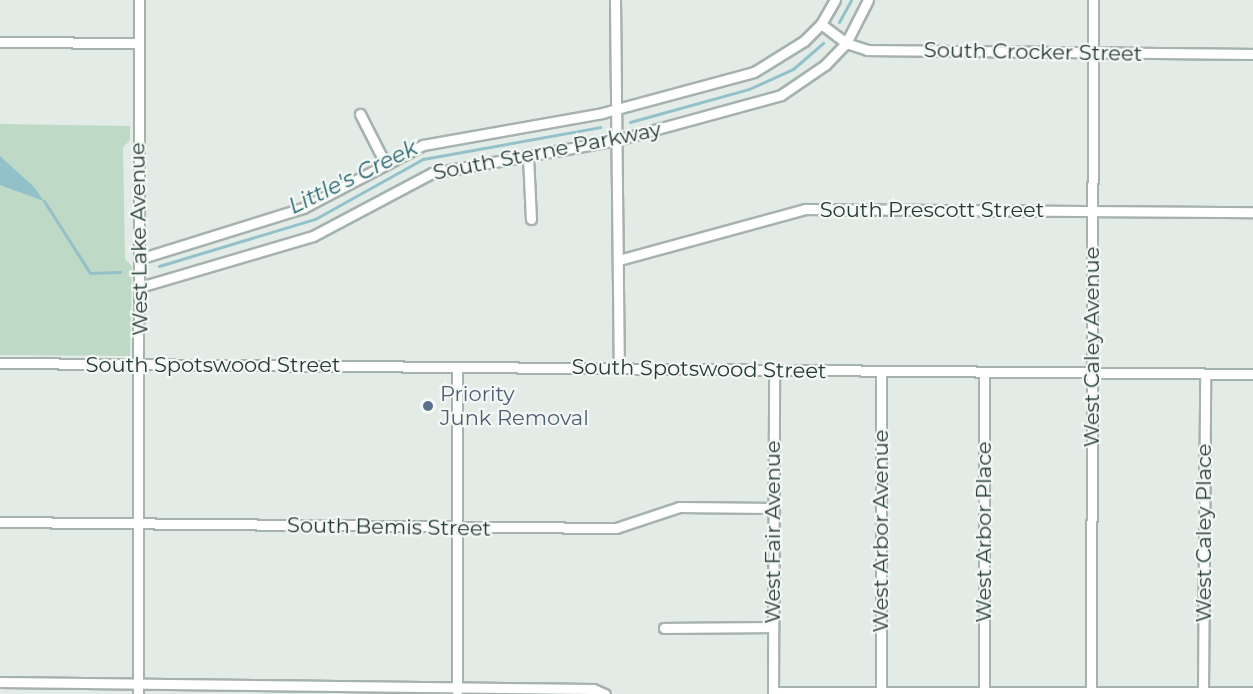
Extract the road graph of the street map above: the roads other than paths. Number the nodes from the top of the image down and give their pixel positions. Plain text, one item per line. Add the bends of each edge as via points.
1 (139, 0) edge
2 (615, 0) edge
3 (835, 0) edge
4 (868, 0) edge
5 (1094, 0) edge
6 (821, 24) junction
7 (0, 42) edge
8 (139, 43) junction
9 (846, 43) junction
10 (1093, 52) junction
11 (1253, 54) edge
12 (618, 109) junction
13 (360, 114) dead end
14 (617, 140) junction
15 (528, 156) junction
16 (385, 162) junction
17 (1093, 211) junction
18 (1253, 212) edge
19 (531, 219) dead end
20 (140, 259) junction
21 (619, 260) junction
22 (140, 287) junction
23 (0, 363) edge
24 (141, 364) junction
25 (457, 367) junction
26 (619, 368) junction
27 (774, 370) junction
28 (881, 371) junction
29 (984, 372) junction
30 (1092, 372) junction
31 (1205, 374) junction
32 (1253, 374) edge
33 (773, 508) junction
34 (0, 522) edge
35 (138, 524) junction
36 (457, 529) junction
37 (773, 627) junction
38 (664, 628) dead end
39 (0, 682) edge
40 (138, 684) junction
41 (457, 691) edge
42 (881, 692) junction
43 (984, 692) junction
44 (1203, 692) junction
45 (1253, 692) edge
46 (603, 693) edge
47 (773, 693) edge
48 (1091, 693) edge
49 (138, 694) edge

1 - 8 street, West Lake Avenue
2 - 12 street
3 - 6 street, South Sterne Parkway
4 - 9 street, South Sterne Parkway
5 - 10 street, West Caley Avenue
6 - 9 street, South Crocker Street
6 - 12 street, South Sterne Parkway via 783,58 754,72
7 - 8 street
8 - 20 street, West Lake Avenue
9 - 10 street, South Crocker Street via 867,50
9 - 14 street, South Sterne Parkway via 825,65 781,94
10 - 11 street, South Crocker Street
10 - 17 street, West Caley Avenue
12 - 14 street
12 - 16 street, South Sterne Parkway via 447,138
13 - 16 street
14 - 15 street, South Sterne Parkway
14 - 21 street
15 - 19 street
15 - 22 street, South Sterne Parkway via 432,173 312,236
16 - 20 street, South Sterne Parkway via 303,208
17 - 18 street, South Prescott Street
17 - 21 street, South Prescott Street via 805,209
17 - 30 street, West Caley Avenue
20 - 22 street, West Lake Avenue
21 - 26 street
22 - 24 street, West Lake Avenue
23 - 24 street, South Spotswood Street
24 - 25 street, South Spotswood Street
24 - 35 street, West Lake Avenue
25 - 26 street, South Spotswood Street
25 - 36 street
26 - 27 street, South Spotswood Street
27 - 28 street, South Spotswood Street
27 - 33 street, West Fair Avenue
28 - 29 street, South Spotswood Street
28 - 42 street, West Arbor Avenue
29 - 30 street, South Spotswood Street
29 - 43 street, West Arbor Place
30 - 31 street, South Spotswood Street
30 - 48 street, West Caley Avenue
31 - 32 street, South Spotswood Street
31 - 44 street, West Caley Place
33 - 36 street, South Bemis Street via 679,507 616,528
33 - 37 street, West Fair Avenue
34 - 35 street, South Bemis Street
35 - 36 street, South Bemis Street
35 - 40 street, West Lake Avenue
36 - 41 street
37 - 38 street
37 - 47 street, West Fair Avenue
39 - 40 street
40 - 41 street
40 - 49 street, West Lake Avenue
41 - 46 street
42 - 43 street
42 - 47 street
43 - 48 street
44 - 45 street
44 - 48 street

